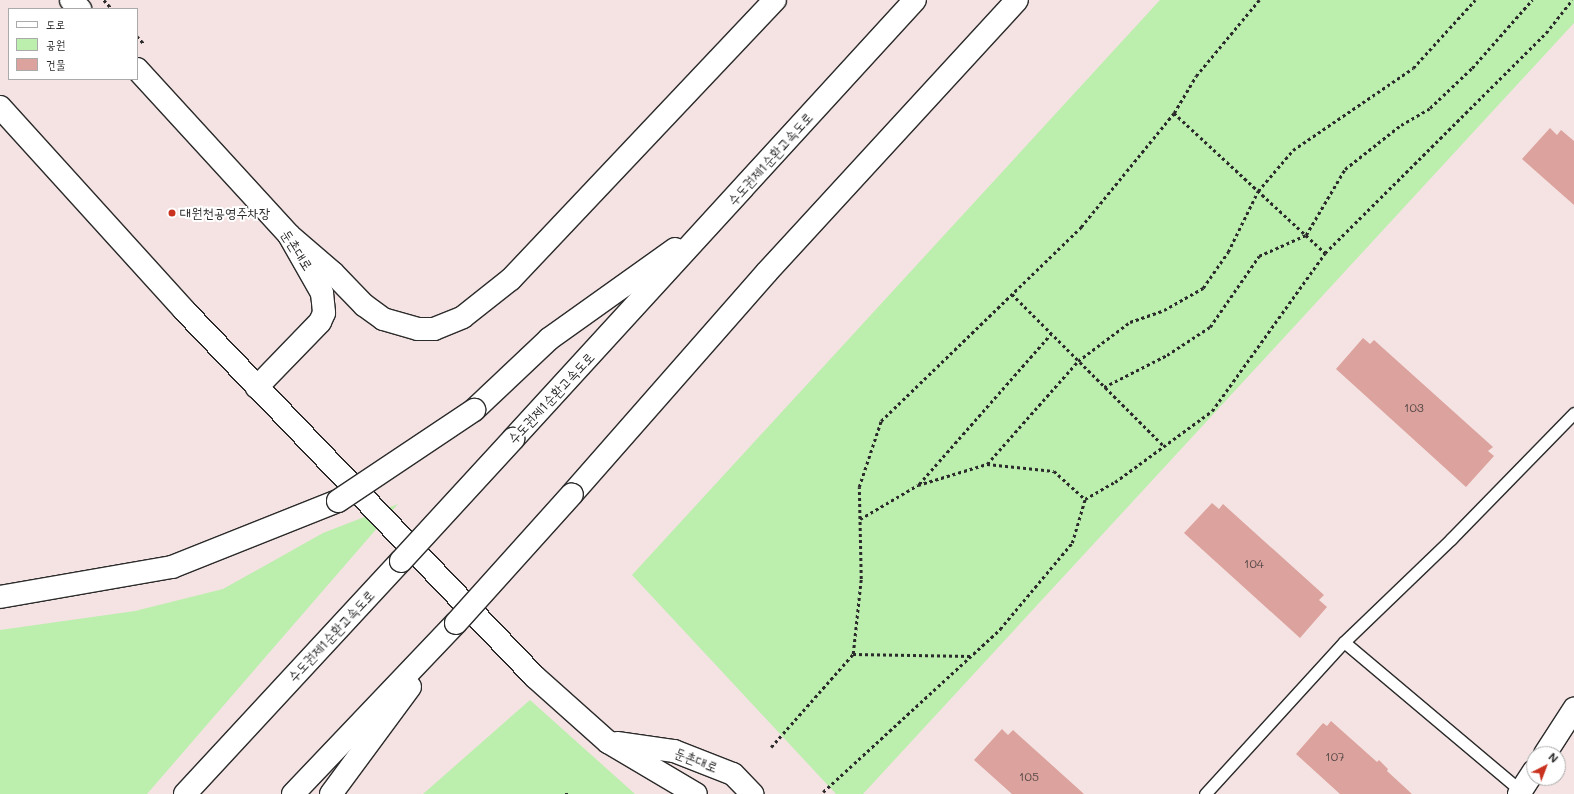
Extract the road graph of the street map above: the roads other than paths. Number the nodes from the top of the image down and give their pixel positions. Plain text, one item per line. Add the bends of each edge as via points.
1 (71, 0) edge
2 (774, 0) edge
3 (914, 0) edge
4 (1017, 0) edge
5 (79, 8) edge
6 (138, 70) edge
7 (0, 107) edge
8 (713, 221) junction
9 (289, 235) junction
10 (257, 388) junction
11 (1574, 413) edge
12 (0, 597) edge
13 (456, 623) junction
14 (1344, 642) junction
15 (1574, 709) edge
16 (608, 742) junction
17 (1550, 746) edge
18 (1521, 793) edge
19 (185, 794) edge
20 (293, 794) edge
21 (331, 794) edge
22 (696, 794) edge
23 (752, 794) edge
24 (1205, 794) edge

1 - 5 main road
2 - 9 main road via 511,279 463,318 434,329 418,329 383,319 364,305 333,273
3 - 8 main road, 수도권제1순환고속도로
4 - 13 main road, bridge via 767,272
6 - 9 main road, 둔촌대로
7 - 10 main road
8 - 12 main road, bridge via 549,339 474,410 338,501 172,567
8 - 19 main road, 수도권제1순환고속도로, bridge
9 - 10 main road, 둔촌대로 via 322,293 324,313 315,330
10 - 16 main road, 둔촌대로 via 535,677
11 - 14 lane via 1451,539
13 - 20 main road
13 - 21 main road
14 - 18 lane
14 - 24 lane
15 - 17 main road
16 - 22 main road, 둔촌대로
16 - 23 main road, 둔촌대로 via 674,750 733,774

